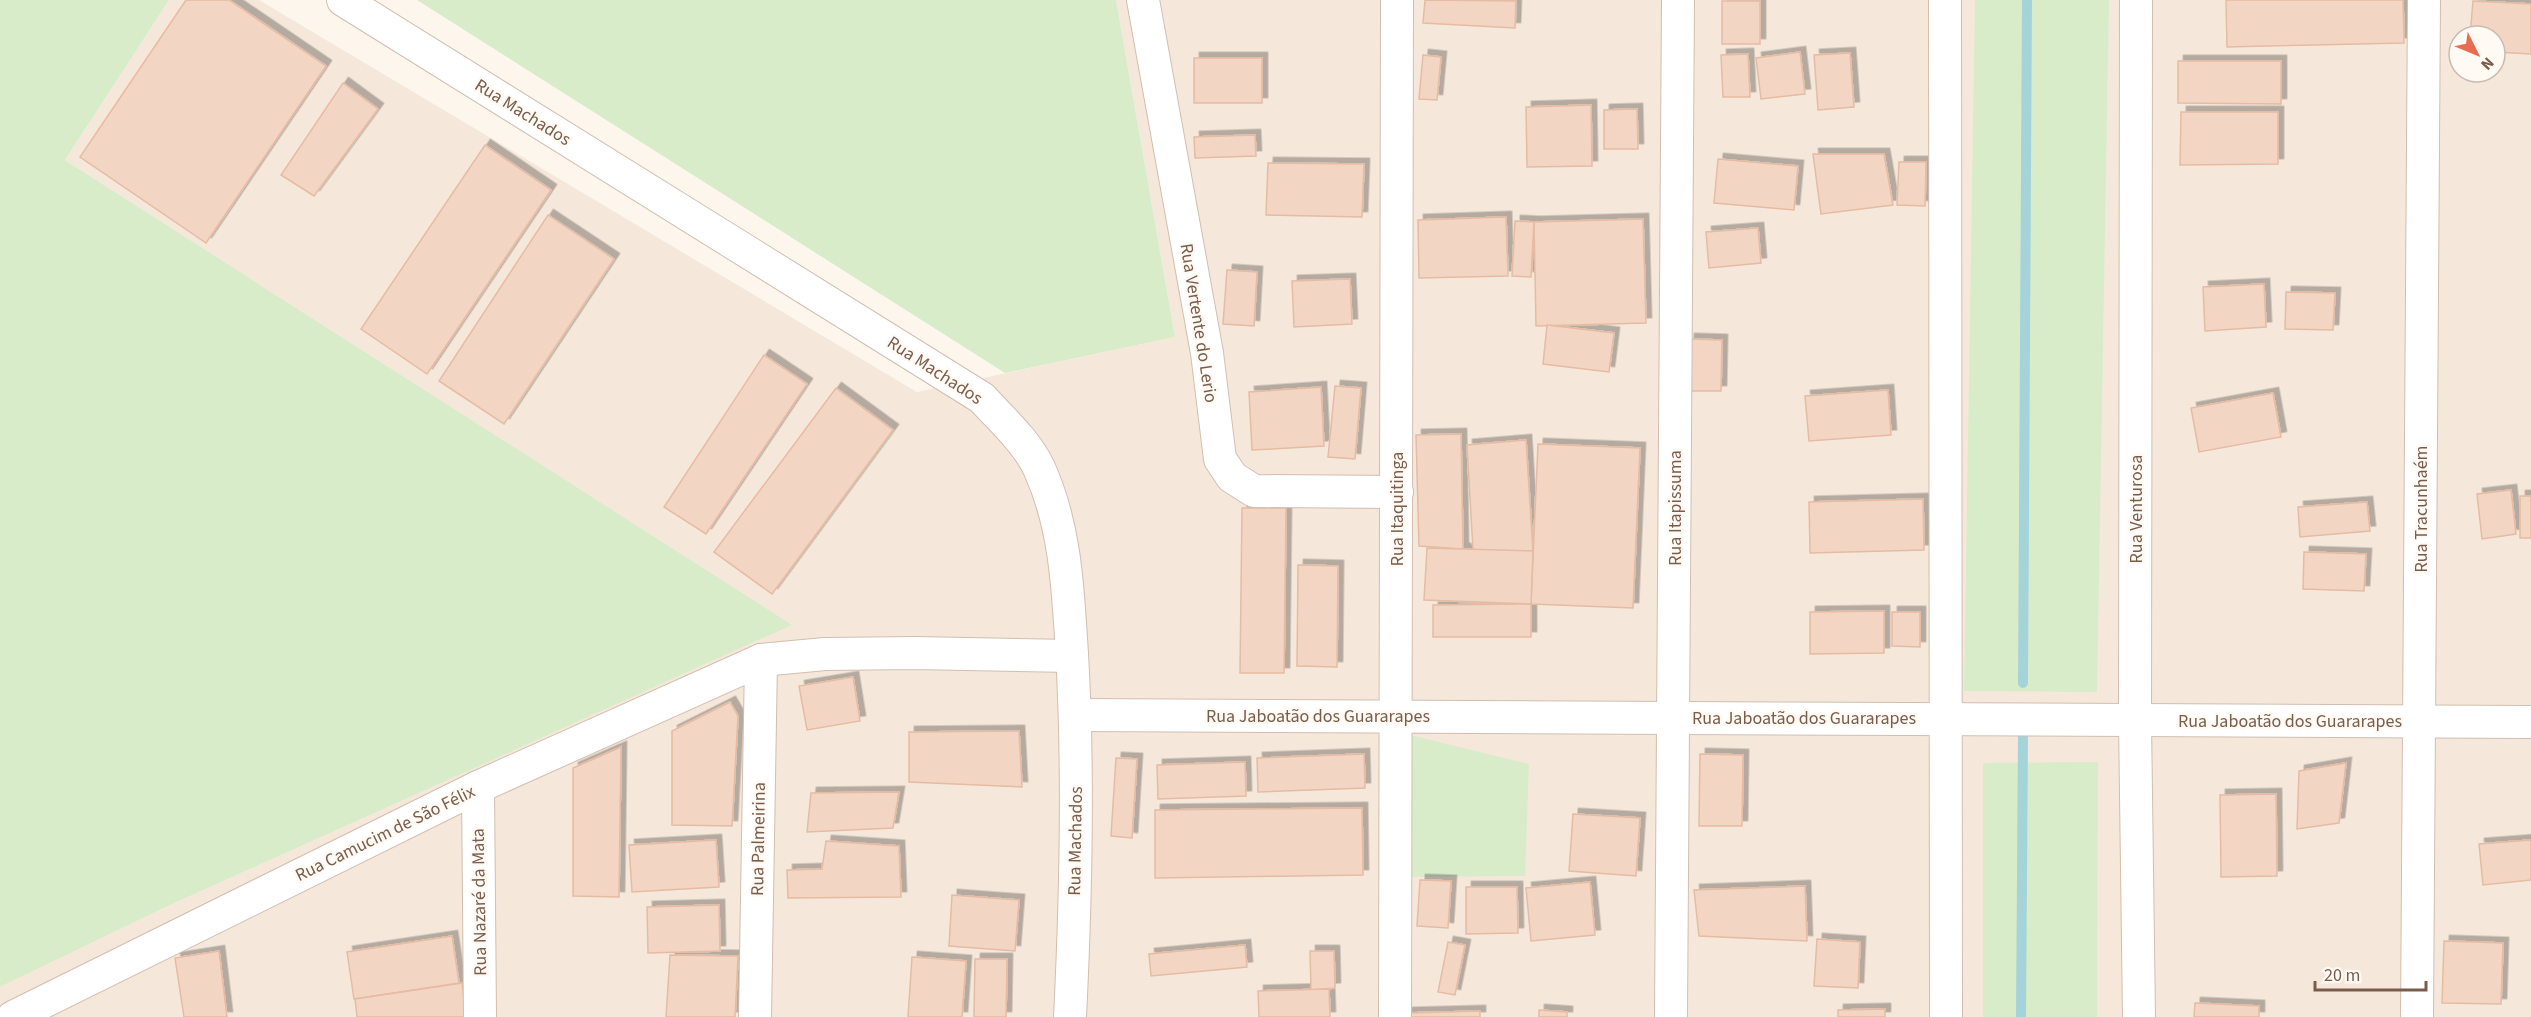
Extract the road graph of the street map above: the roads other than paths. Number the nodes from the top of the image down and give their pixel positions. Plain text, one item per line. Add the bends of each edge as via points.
1 (343, 0) edge
2 (1143, 0) edge
3 (1397, 0) edge
4 (1678, 0) edge
5 (1945, 0) edge
6 (2136, 0) edge
7 (2424, 0) edge
8 (1397, 492) junction
9 (1072, 656) junction
10 (761, 660) junction
11 (1076, 715) junction
12 (1396, 716) junction
13 (1673, 718) junction
14 (1947, 719) junction
15 (2135, 720) junction
16 (2420, 721) junction
17 (2531, 722) edge
18 (477, 787) junction
19 (13, 1017) edge
20 (480, 1017) edge
21 (755, 1017) edge
22 (1070, 1017) edge
23 (1395, 1017) edge
24 (1671, 1017) edge
25 (1946, 1017) edge
26 (2139, 1017) edge
27 (2417, 1017) edge

1 - 9 street, Rua Machados via 982,398 1020,439 1038,467 1053,506 1068,574
2 - 8 street, Rua Vertente do Lerio via 1207,353 1220,459 1232,477 1254,491
3 - 8 street, Rua Itaquitinga
4 - 13 street, Rua Itapissuma
5 - 14 street
6 - 15 street, Rua Venturosa
7 - 16 street, Rua Tracunhaém
8 - 12 street, Rua Itaquitinga
9 - 10 street, Rua Camucim de São Félix via 825,654
9 - 11 street, Rua Machados
10 - 18 street, Rua Camucim de São Félix
10 - 21 street, Rua Palmeirina
11 - 12 street, Rua Jaboatão dos Guararapes
11 - 22 street, Rua Machados
12 - 13 street, Rua Jaboatão dos Guararapes
12 - 23 street, Rua Itaquitinga
13 - 14 street, Rua Jaboatão dos Guararapes
13 - 24 street, Rua Itapissuma
14 - 15 street, Rua Jaboatão dos Guararapes
14 - 25 street
15 - 16 street, Rua Jaboatão dos Guararapes
15 - 26 street, Rua Venturosa
16 - 17 street, Rua Jaboatão dos Guararapes
16 - 27 street, Rua Tracunhaém
18 - 19 street, Rua Camucim de São Félix
18 - 20 street, Rua Nazaré da Mata

